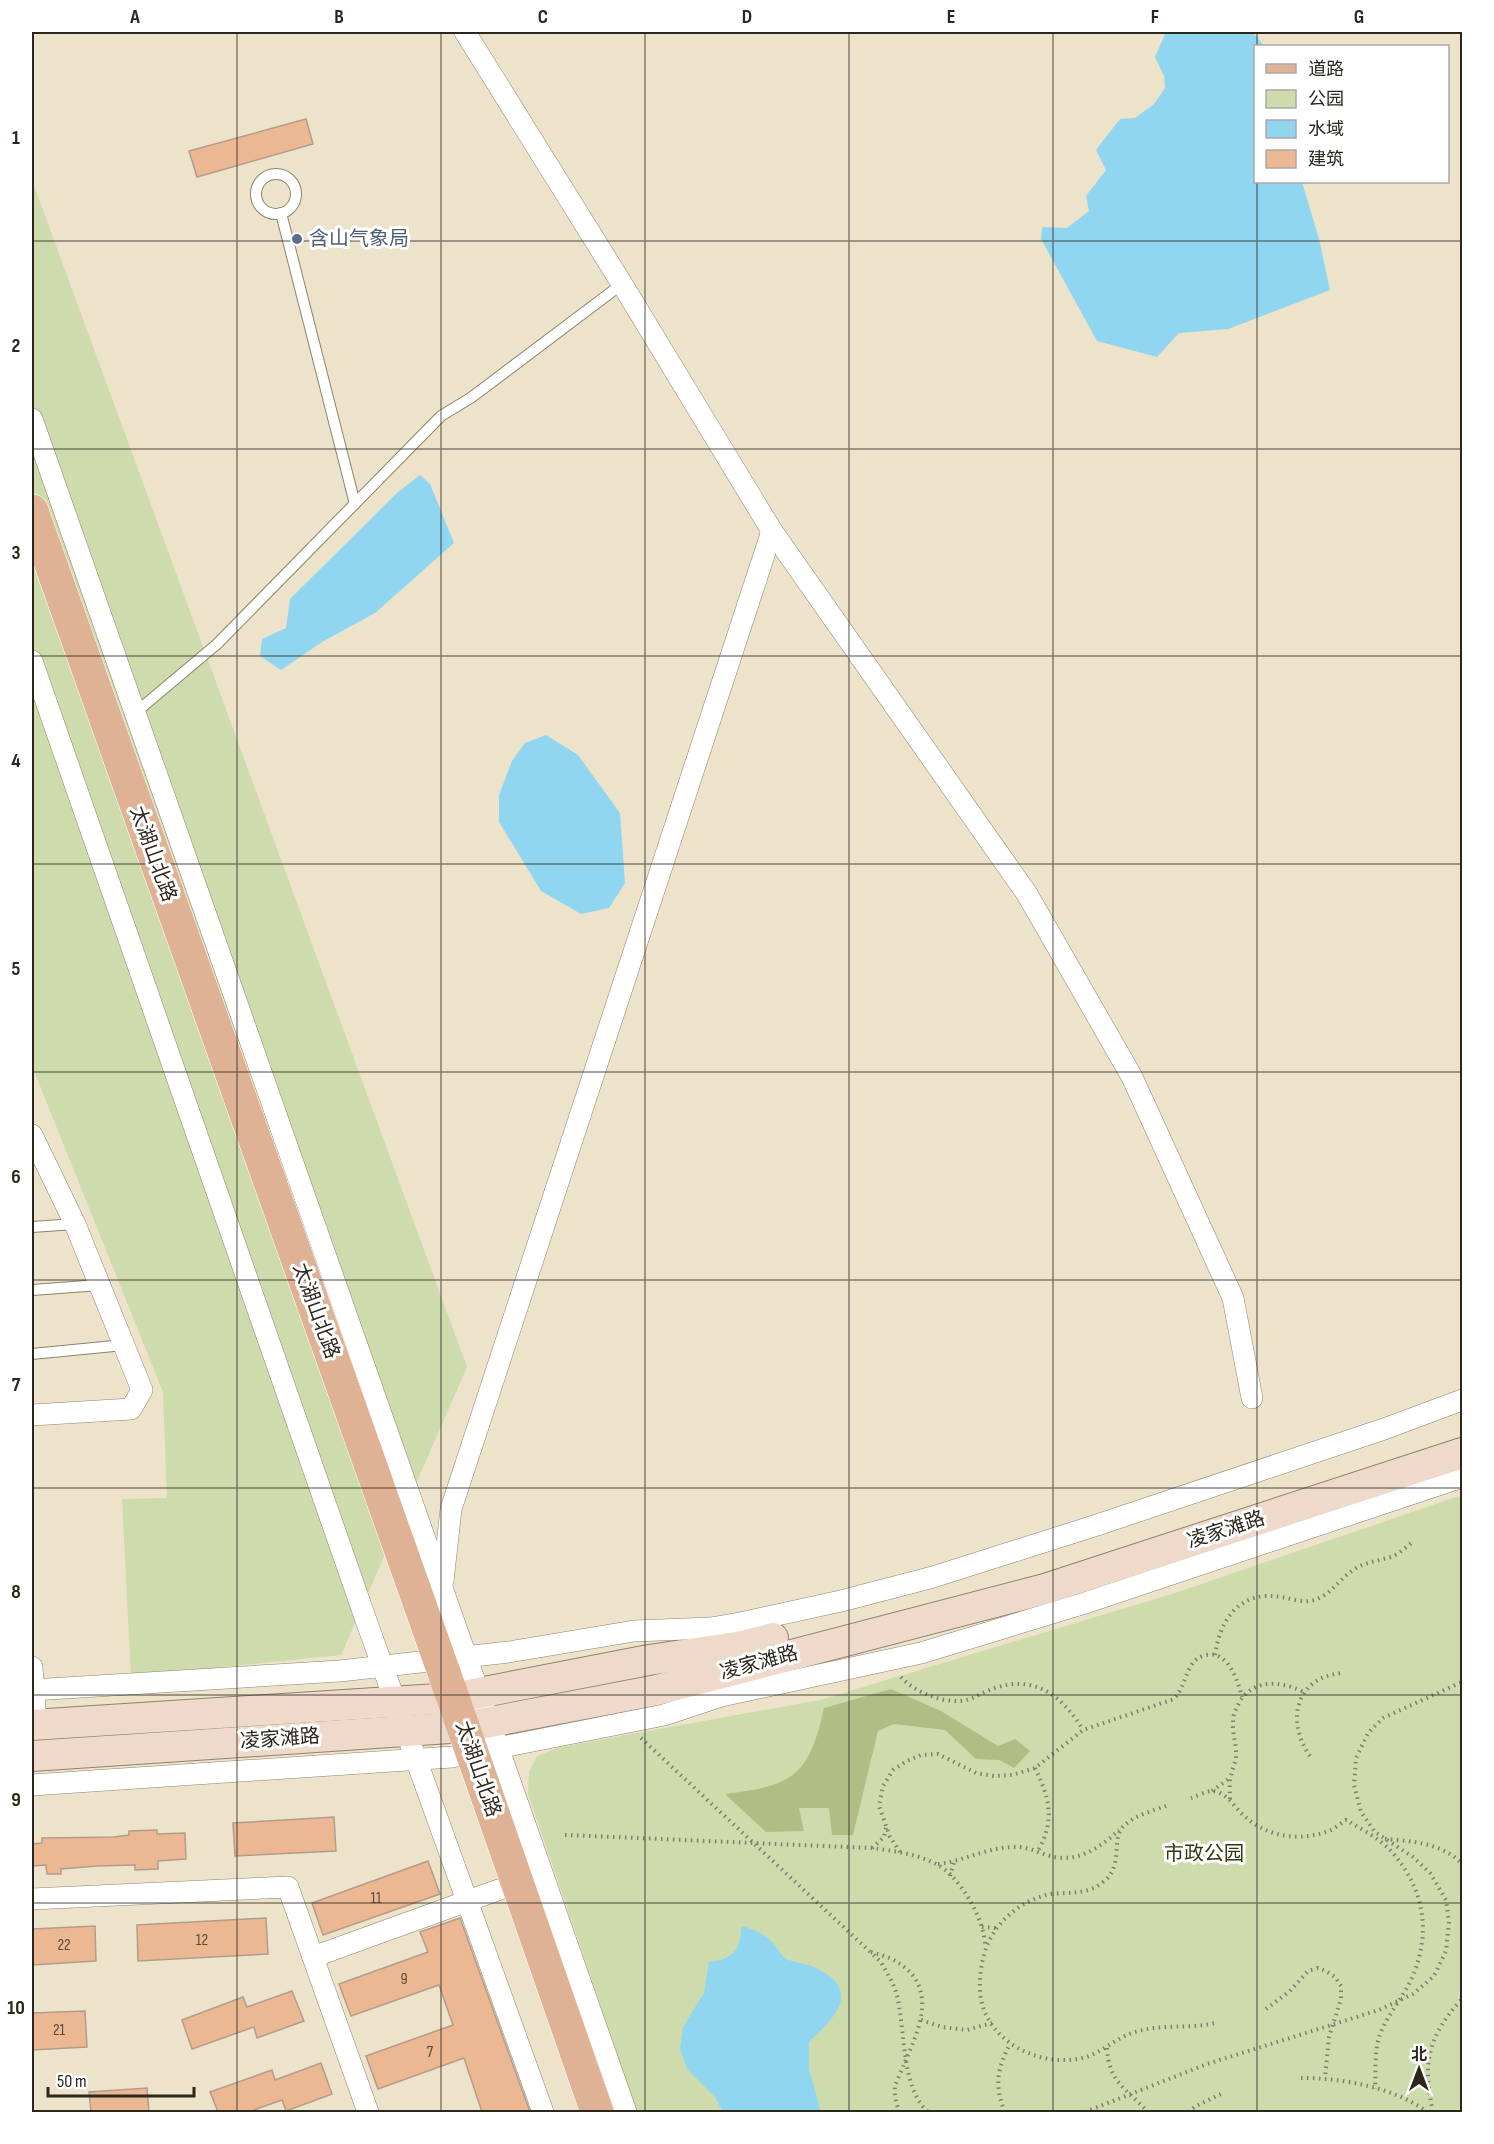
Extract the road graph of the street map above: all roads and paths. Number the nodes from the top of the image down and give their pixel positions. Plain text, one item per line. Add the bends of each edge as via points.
1 (465, 32) edge
2 (281, 213) dead end
3 (622, 284) junction
4 (32, 419) edge
5 (355, 504) junction
6 (32, 511) edge
7 (772, 531) junction
8 (32, 574) edge
9 (32, 661) edge
10 (135, 713) junction
11 (32, 1135) edge
12 (38, 1163) edge
13 (75, 1224) junction
14 (32, 1227) edge
15 (100, 1285) junction
16 (32, 1290) edge
17 (124, 1345) junction
18 (32, 1354) edge
19 (1252, 1398) dead end
20 (1462, 1400) edge
21 (32, 1415) edge
22 (1462, 1431) edge
23 (1462, 1453) edge
24 (1462, 1477) edge
25 (1414, 1542) dead end
26 (442, 1588) junction
27 (1215, 1655) junction
28 (442, 1659) junction
29 (383, 1666) junction
30 (32, 1667) edge
31 (1343, 1673) dead end
32 (899, 1674) dead end
33 (1462, 1682) edge
34 (33, 1690) edge
35 (1304, 1692) junction
36 (1242, 1697) junction
37 (395, 1701) junction
38 (625, 1723) junction
39 (34, 1725) edge
40 (465, 1725) junction
41 (1083, 1730) junction
42 (406, 1731) junction
43 (32, 1756) edge
44 (1310, 1756) dead end
45 (416, 1760) junction
46 (1035, 1768) junction
47 (1230, 1779) junction
48 (32, 1785) edge
49 (1212, 1791) junction
50 (1191, 1798) dead end
51 (1230, 1800) junction
52 (1166, 1806) dead end
53 (886, 1827) junction
54 (1121, 1829) junction
55 (565, 1835) dead end
56 (1374, 1838) junction
57 (1385, 1839) junction
58 (753, 1843) junction
59 (872, 1848) junction
60 (1038, 1851) junction
61 (900, 1852) junction
62 (954, 1862) junction
63 (937, 1864) junction
64 (1462, 1864) edge
65 (950, 1876) junction
66 (498, 1890) junction
67 (32, 1899) edge
68 (467, 1902) junction
69 (982, 1927) junction
70 (997, 1928) junction
71 (985, 1947) junction
72 (867, 1950) junction
73 (313, 1957) junction
74 (1462, 1999) edge
75 (1399, 2001) junction
76 (1266, 2009) dead end
77 (921, 2020) junction
78 (992, 2023) junction
79 (1215, 2023) dead end
80 (1333, 2024) junction
81 (1010, 2044) junction
82 (1107, 2048) junction
83 (907, 2058) junction
84 (1301, 2078) dead end
85 (1325, 2078) junction
86 (1375, 2089) junction
87 (1130, 2094) junction
88 (1221, 2094) dead end
89 (368, 2112) edge
90 (543, 2112) edge
91 (576, 2112) edge
92 (597, 2112) edge
93 (626, 2112) edge
94 (900, 2112) edge
95 (928, 2112) edge
96 (1005, 2112) edge
97 (1086, 2112) edge
98 (1148, 2112) edge
99 (1188, 2112) edge
100 (1427, 2112) edge
101 (1433, 2112) edge

1 - 3 street
2 - 5 lane
3 - 5 lane via 441,416
3 - 7 street
4 - 10 street
5 - 10 lane via 217,644
6 - 28 main road, 太湖山北路
7 - 19 street via 1028,894 1132,1077 1233,1298
7 - 26 street via 451,1509
8 - 28 main road, 太湖山北路
9 - 29 street
10 - 26 street
11 - 12 street
12 - 13 street
13 - 14 lane
13 - 15 street
15 - 16 lane
15 - 17 street
17 - 18 lane
17 - 21 street via 142,1390 131,1409
20 - 28 street via 1086,1528 933,1577 841,1601 711,1628 634,1631
22 - 40 main road, 凌家滩路 via 1039,1569 743,1646 650,1660
23 - 40 main road, 凌家滩路 via 1045,1589 657,1690
24 - 38 street via 1085,1603 921,1653 721,1696
25 - 27 path via 1392,1556 1353,1570 1316,1600 1259,1596 1240,1605 1226,1618
26 - 28 street
27 - 36 path via 1233,1671
27 - 41 path via 1196,1659 1174,1699
28 - 29 street
28 - 40 main road, 太湖山北路
28 - 40 street
29 - 34 street
29 - 37 street
30 - 34 street
31 - 35 path via 1317,1680
32 - 41 path via 908,1685 948,1700 968,1700 1006,1685 1045,1689 1064,1702
33 - 57 path via 1383,1718 1368,1732 1356,1758 1354,1785 1361,1812 1375,1833
34 - 39 street
35 - 36 path via 1276,1683 1260,1685
35 - 44 path via 1297,1716 1299,1736
36 - 47 path via 1233,1721 1236,1759
37 - 39 main road, 凌家滩路
37 - 40 main road, 凌家滩路
37 - 42 street
38 - 40 street
38 - 58 path
40 - 42 main road, 凌家滩路
40 - 45 street
40 - 66 main road, 太湖山北路
40 - 92 main road, 太湖山北路
40 - 93 street
41 - 46 path
42 - 43 main road, 凌家滩路
42 - 45 street
45 - 48 street
45 - 68 street
46 - 53 path via 994,1776 976,1773 938,1754 921,1755 893,1770 883,1786 879,1806
46 - 60 path via 1045,1789 1049,1812 1047,1834
47 - 49 path
47 - 51 path
49 - 50 path
49 - 51 path
51 - 56 path via 1252,1822 1280,1836 1328,1832 1346,1820
52 - 54 path via 1141,1815
53 - 59 path via 884,1837
53 - 61 path
54 - 60 path via 1093,1851 1072,1857
54 - 70 path via 1117,1860 1106,1881 1077,1893 1036,1898
55 - 58 path
56 - 57 path
56 - 75 path via 1390,1850 1406,1871 1421,1902 1421,1950
57 - 64 path via 1438,1848
57 - 75 path via 1430,1873 1446,1900 1449,1922 1446,1952 1434,1976
58 - 59 path
58 - 72 path
59 - 61 path
60 - 62 path via 1015,1846 984,1851
61 - 63 path
62 - 63 path
62 - 65 path
63 - 65 path
65 - 69 path via 970,1900
66 - 68 street
66 - 91 main road, 太湖山北路
67 - 73 street via 288,1887
68 - 73 street
68 - 90 street
69 - 70 path
69 - 71 path
70 - 71 path
71 - 78 path via 981,1995
72 - 77 path via 897,1962 916,1978 922,1998
72 - 83 path via 881,1962 896,1991
73 - 89 street
74 - 101 path via 1439,2028 1430,2051 1427,2075
75 - 80 path
75 - 86 path via 1380,2034
76 - 80 path via 1308,1971 1318,1968 1335,1977 1341,1986
77 - 78 path via 967,2030
77 - 83 path
78 - 81 path
79 - 82 path via 1141,2030 1126,2034
80 - 85 path via 1326,2050
80 - 87 path via 1207,2064
81 - 82 path via 1046,2059 1086,2057
81 - 96 path via 998,2075 998,2095
82 - 87 path via 1108,2065 1117,2082
83 - 94 path via 895,2086
83 - 95 path via 912,2085
84 - 85 path
85 - 86 path
86 - 100 path
87 - 97 path
87 - 98 path
88 - 99 path

